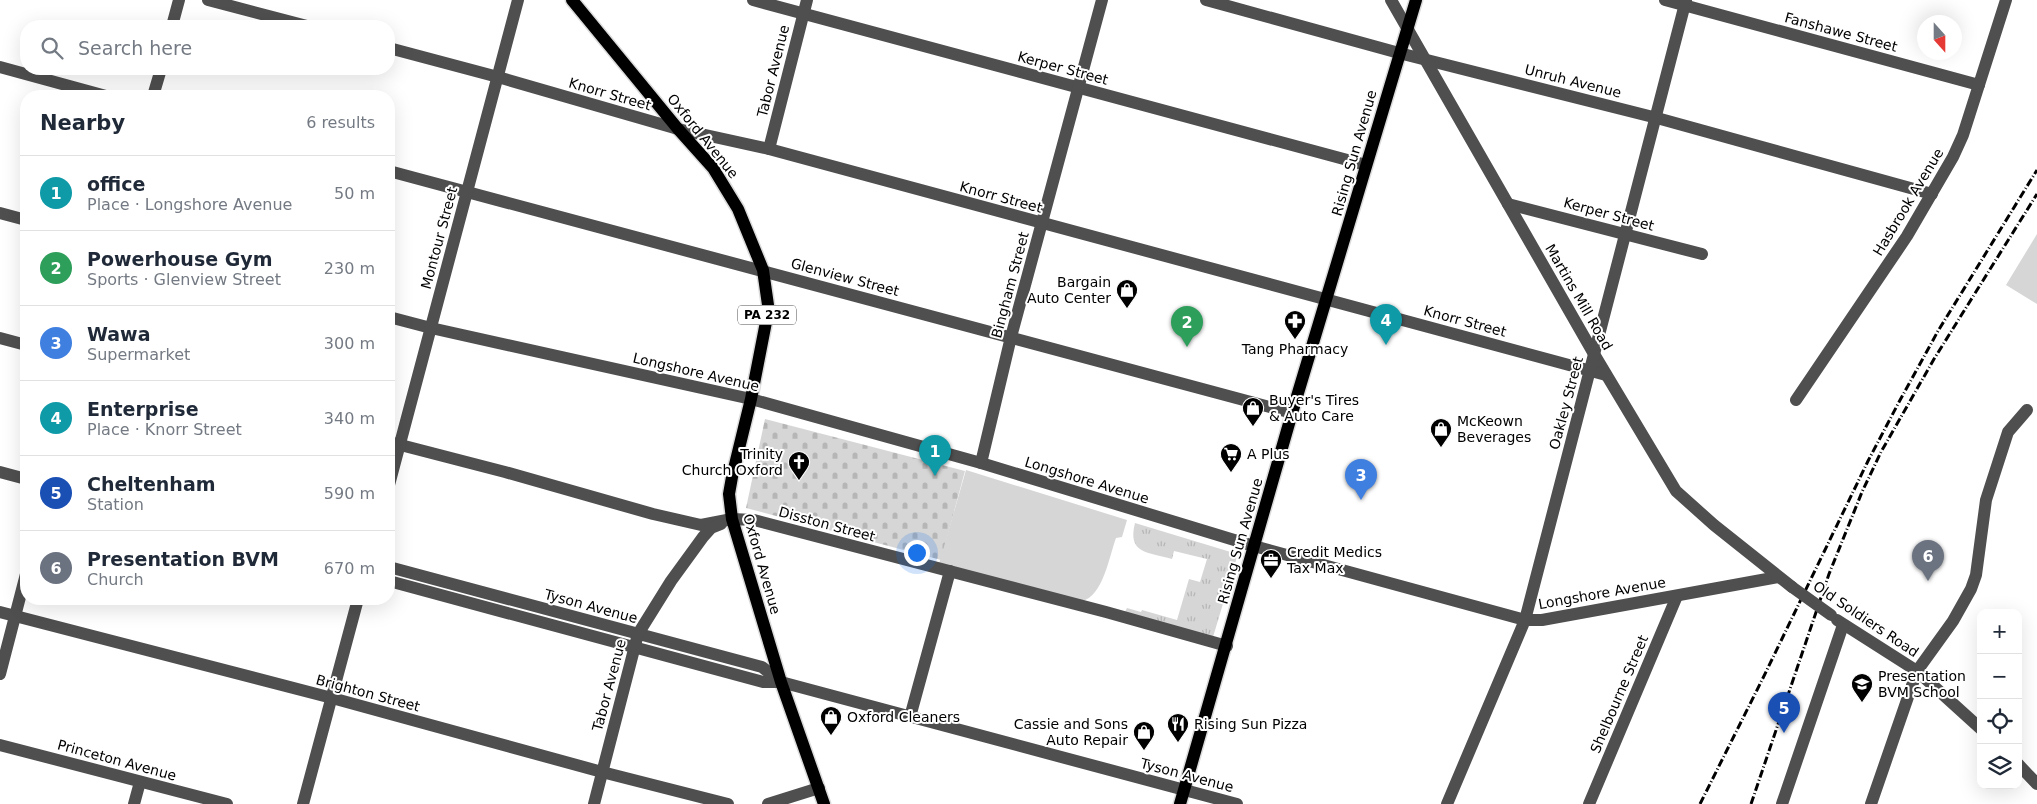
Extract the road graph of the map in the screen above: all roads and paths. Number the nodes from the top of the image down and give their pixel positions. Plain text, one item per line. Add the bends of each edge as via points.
1 (179, 0) edge
2 (208, 0) edge
3 (518, 0) edge
4 (572, 0) edge
5 (752, 0) edge
6 (807, 0) edge
7 (1102, 0) edge
8 (1206, 0) edge
9 (1391, 0) edge
10 (1416, 0) edge
11 (1665, 0) edge
12 (2006, 0) edge
13 (1685, 2) edge
14 (803, 14) junction
15 (174, 20) edge
16 (284, 20) edge
17 (1407, 27) junction
18 (395, 50) edge
19 (1399, 52) junction
20 (1426, 59) junction
21 (0, 67) edge
22 (20, 72) edge
23 (29, 75) edge
24 (159, 75) edge
25 (498, 77) junction
26 (1979, 85) junction
27 (1079, 87) junction
28 (84, 90) edge
29 (155, 90) edge
30 (1656, 118) junction
31 (678, 129) junction
32 (769, 149) junction
33 (1366, 165) junction
34 (395, 173) edge
35 (467, 192) junction
36 (1932, 194) junction
37 (1508, 204) junction
38 (0, 213) edge
39 (20, 218) edge
40 (1042, 224) junction
41 (1625, 233) junction
42 (1702, 254) dead end
43 (763, 270) junction
44 (1327, 300) junction
45 (395, 319) edge
46 (430, 328) junction
47 (1011, 337) junction
48 (0, 338) edge
49 (20, 343) edge
50 (1594, 354) junction
51 (1590, 370) junction
52 (1606, 375) junction
53 (751, 399) junction
54 (1796, 400) dead end
55 (2027, 410) dead end
56 (1292, 413) junction
57 (395, 441) edge
58 (395, 444) edge
59 (981, 463) junction
60 (0, 472) edge
61 (20, 477) edge
62 (732, 519) junction
63 (1254, 546) junction
64 (395, 569) edge
65 (950, 572) junction
66 (1778, 577) junction
67 (395, 583) edge
68 (1677, 596) junction
69 (20, 597) edge
70 (503, 598) junction
71 (356, 605) edge
72 (0, 612) edge
73 (499, 612) junction
74 (15, 616) junction
75 (1525, 620) junction
76 (1843, 625) junction
77 (638, 634) junction
78 (1227, 646) junction
79 (634, 647) junction
80 (1918, 671) junction
81 (0, 674) edge
82 (781, 682) junction
83 (332, 698) junction
84 (910, 717) junction
85 (1977, 725) edge
86 (0, 745) edge
87 (2022, 768) edge
88 (602, 772) junction
89 (140, 782) junction
90 (2037, 784) edge
91 (820, 788) junction
92 (1184, 790) junction
93 (1783, 803) edge
94 (134, 804) edge
95 (227, 804) edge
96 (303, 804) edge
97 (594, 804) edge
98 (728, 804) edge
99 (768, 804) edge
100 (824, 804) edge
101 (1180, 804) edge
102 (1237, 804) edge
103 (1447, 804) edge
104 (1588, 804) edge
105 (1871, 804) edge

1 - 15 street
2 - 16 street
3 - 25 street, Montour Street
4 - 31 main road, Oxford Avenue / PA 232
5 - 14 street, Kerper Street
6 - 14 street, Tabor Avenue
7 - 27 street, Bingham Street
8 - 19 street, Unruh Avenue
9 - 17 street, Martins Mill Road
10 - 17 main road, Rising Sun Avenue
11 - 13 street, Fanshawe Street
12 - 26 street, Hasbrook Avenue
13 - 26 street, Fanshawe Street
13 - 30 street, Oakley Street
14 - 27 street, Kerper Street
14 - 32 street, Tabor Avenue
17 - 19 main road, Rising Sun Avenue
17 - 20 street, Martins Mill Road
18 - 25 street, Knorr Street
19 - 20 street, Unruh Avenue
19 - 33 main road, Rising Sun Avenue
20 - 30 street, Unruh Avenue
20 - 37 street, Martins Mill Road
21 - 22 street
23 - 28 street
24 - 29 street
25 - 31 street, Knorr Street
25 - 35 street, Montour Street
26 - 36 street, Hasbrook Avenue via 1963,135
27 - 33 street, Kerper Street
27 - 40 street, Bingham Street
30 - 36 street, Unruh Avenue
30 - 41 street, Oakley Street
31 - 32 street, Knorr Street
31 - 43 main road, Oxford Avenue / PA 232 via 713,168 726,188
32 - 40 street, Knorr Street
33 - 44 main road, Rising Sun Avenue
34 - 35 street, Glenview Street
35 - 43 street, Glenview Street
35 - 46 street, Montour Street
36 - 54 street, Hasbrook Avenue
37 - 41 street, Kerper Street
37 - 50 street, Martins Mill Road
38 - 39 street
40 - 44 street, Knorr Street
40 - 47 street, Bingham Street
41 - 42 street, Kerper Street
41 - 50 street, Oakley Street
43 - 47 street, Glenview Street
43 - 53 main road, Oxford Avenue / PA 232 via 768,305
44 - 51 street, Knorr Street
44 - 56 main road, Rising Sun Avenue
45 - 46 street, Longshore Avenue
46 - 53 street, Longshore Avenue
46 - 57 street, Montour Street
47 - 56 street, Glenview Street
47 - 59 street, Bingham Street
48 - 49 street
50 - 51 street, Oakley Street
50 - 52 street, Martins Mill Road
51 - 52 street, Knorr Street
51 - 75 street, Oakley Street
52 - 66 street, Martins Mill Road via 1676,492
53 - 59 street, Longshore Avenue
53 - 62 main road, Oxford Avenue / PA 232 via 729,494
55 - 80 street via 2008,432 1986,500 1976,575 1971,589
56 - 63 main road, Rising Sun Avenue
58 - 62 street, Disston Street via 700,525
59 - 63 street, Longshore Avenue
60 - 61 street
62 - 65 street, Disston Street via 754,520
62 - 77 street, Tabor Avenue via 711,528 703,537
62 - 82 main road, Oxford Avenue / PA 232
63 - 75 street, Longshore Avenue
63 - 78 main road, Rising Sun Avenue
64 - 70 street, Tyson Avenue
65 - 78 street, Disston Street
65 - 84 street
66 - 68 street, Longshore Avenue
66 - 76 street, Old Soldiers Road, bridge
67 - 73 street, Tyson Avenue
68 - 75 street, Longshore Avenue via 1542,620
68 - 104 street, Shelbourne Street
69 - 74 street
70 - 73 street
70 - 77 street, Tyson Avenue
71 - 83 street
72 - 74 street, Brighton Street
73 - 79 street, Tyson Avenue
74 - 81 street
74 - 83 street, Brighton Street
75 - 103 street, Oakley Street
76 - 80 street, Old Soldiers Road
76 - 93 street
77 - 79 street, Tabor Avenue
77 - 82 street, Tyson Avenue via 762,667
78 - 92 main road, Rising Sun Avenue
79 - 82 street, Tyson Avenue via 763,682
79 - 88 street, Tabor Avenue
80 - 85 street, Old Soldiers Road
80 - 105 street
82 - 84 street, Tyson Avenue
82 - 91 main road, Oxford Avenue / PA 232
83 - 88 street, Brighton Street
83 - 96 street
84 - 92 street, Tyson Avenue
86 - 89 street, Princeton Avenue
87 - 90 street
88 - 97 street, Tabor Avenue
88 - 98 street, Brighton Street
89 - 94 street
89 - 95 street, Princeton Avenue
91 - 99 street
91 - 100 main road, Oxford Avenue / PA 232
92 - 101 main road, Rising Sun Avenue
92 - 102 street, Tyson Avenue

